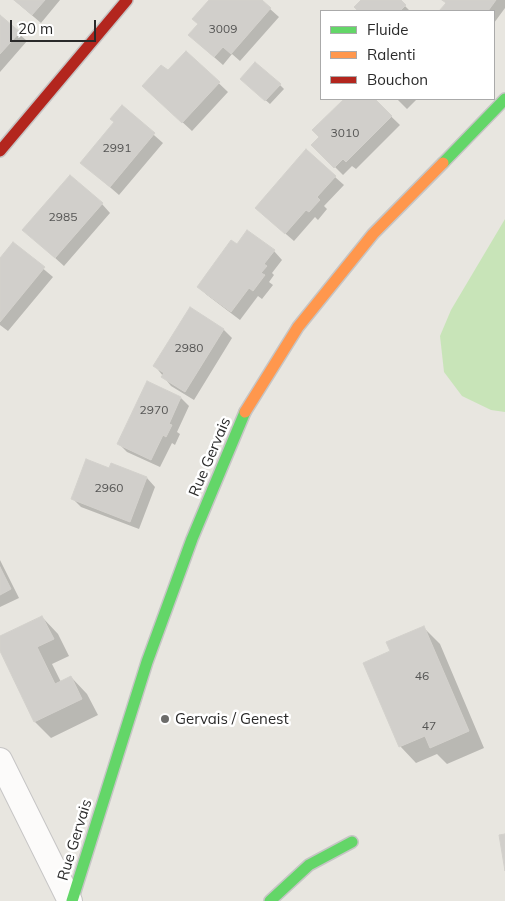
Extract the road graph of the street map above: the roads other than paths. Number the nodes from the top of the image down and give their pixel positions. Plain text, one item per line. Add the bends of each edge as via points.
1 (127, 0) edge
2 (505, 99) edge
3 (0, 151) edge
4 (0, 760) edge
5 (352, 842) dead end
6 (71, 901) edge
7 (270, 901) edge

1 - 3 street
2 - 6 street, Rue Gervais via 373,234 298,327 244,413 192,539 147,662
4 - 6 street
5 - 7 street via 309,865

